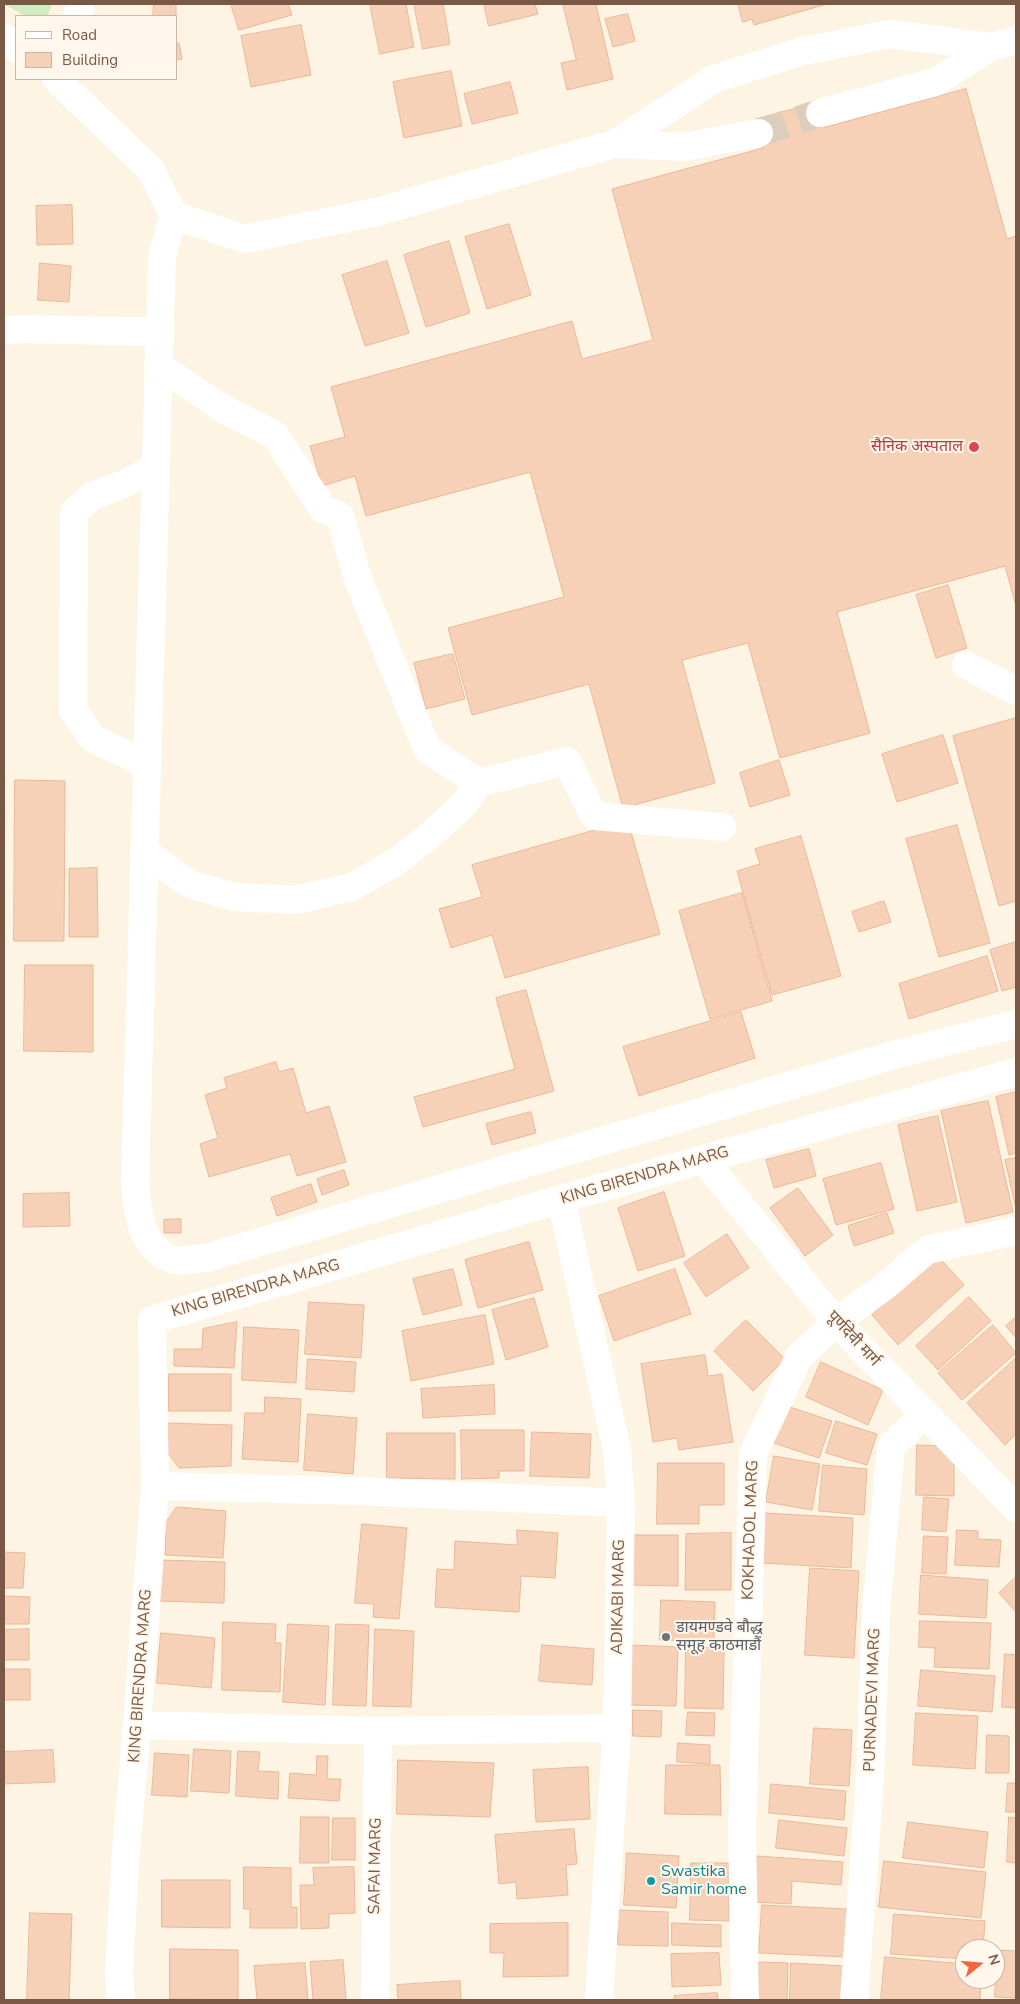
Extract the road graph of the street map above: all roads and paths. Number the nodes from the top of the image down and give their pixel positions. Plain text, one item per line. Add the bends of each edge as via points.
1 (4, 38) edge
2 (1004, 44) edge
3 (15, 47) edge
4 (57, 80) edge
5 (820, 113) tunnel mouth
6 (759, 133) tunnel mouth
7 (614, 144) junction
8 (174, 215) junction
9 (4, 331) edge
10 (160, 332) junction
11 (158, 365) junction
12 (156, 467) junction
13 (966, 665) dead end
14 (1016, 691) edge
15 (147, 764) junction
16 (478, 783) junction
17 (722, 827) dead end
18 (144, 851) junction
19 (1016, 1024) edge
20 (1016, 1072) edge
21 (702, 1159) junction
22 (561, 1199) junction
23 (1016, 1231) edge
24 (836, 1322) junction
25 (924, 1414) junction
26 (155, 1486) junction
27 (621, 1503) junction
28 (1016, 1508) edge
29 (137, 1725) junction
30 (617, 1728) junction
31 (378, 1731) junction
32 (121, 2000) edge
33 (375, 2000) edge
34 (599, 2000) edge
35 (745, 2000) edge
36 (854, 2000) edge

1 - 3 street
2 - 5 street via 935,82
2 - 7 street via 890,34 803,51 714,79
4 - 8 street via 150,169
6 - 7 street via 684,147
7 - 8 street via 376,212 244,239
8 - 10 street via 162,256
9 - 10 street
10 - 11 street
11 - 12 street
11 - 16 street via 225,410 275,435 324,510 340,516 358,579 427,749
12 - 15 street
12 - 15 street via 92,496 74,512 73,710 92,738
13 - 14 street
15 - 18 street
16 - 17 street via 567,761 594,816
16 - 18 street via 463,805 397,861 352,887 295,900 235,897 188,884
18 - 19 street via 135,1181 138,1219 153,1248 172,1260 206,1258 897,1054
20 - 21 street, KING BIRENDRA MARG
21 - 22 street, KING BIRENDRA MARG
21 - 24 street, पूर्णदेवी मार्ग
22 - 26 street, KING BIRENDRA MARG via 152,1320
22 - 27 street, ADIKABI MARG via 617,1450
23 - 24 street, KOKHADOL MARG via 927,1250
24 - 25 street, पूर्णदेवी मार्ग
24 - 35 street, KOKHADOL MARG via 799,1357 753,1454 742,1831
25 - 28 street, पूर्णदेवी मार्ग
25 - 36 street, PURNADEVI MARG via 891,1446 876,1612 870,1780
26 - 27 street
26 - 29 street, KING BIRENDRA MARG
27 - 30 street, ADIKABI MARG
29 - 31 street
29 - 32 street, KING BIRENDRA MARG via 125,1863 119,1971
30 - 31 street
30 - 34 street, ADIKABI MARG
31 - 33 street, SAFAI MARG

